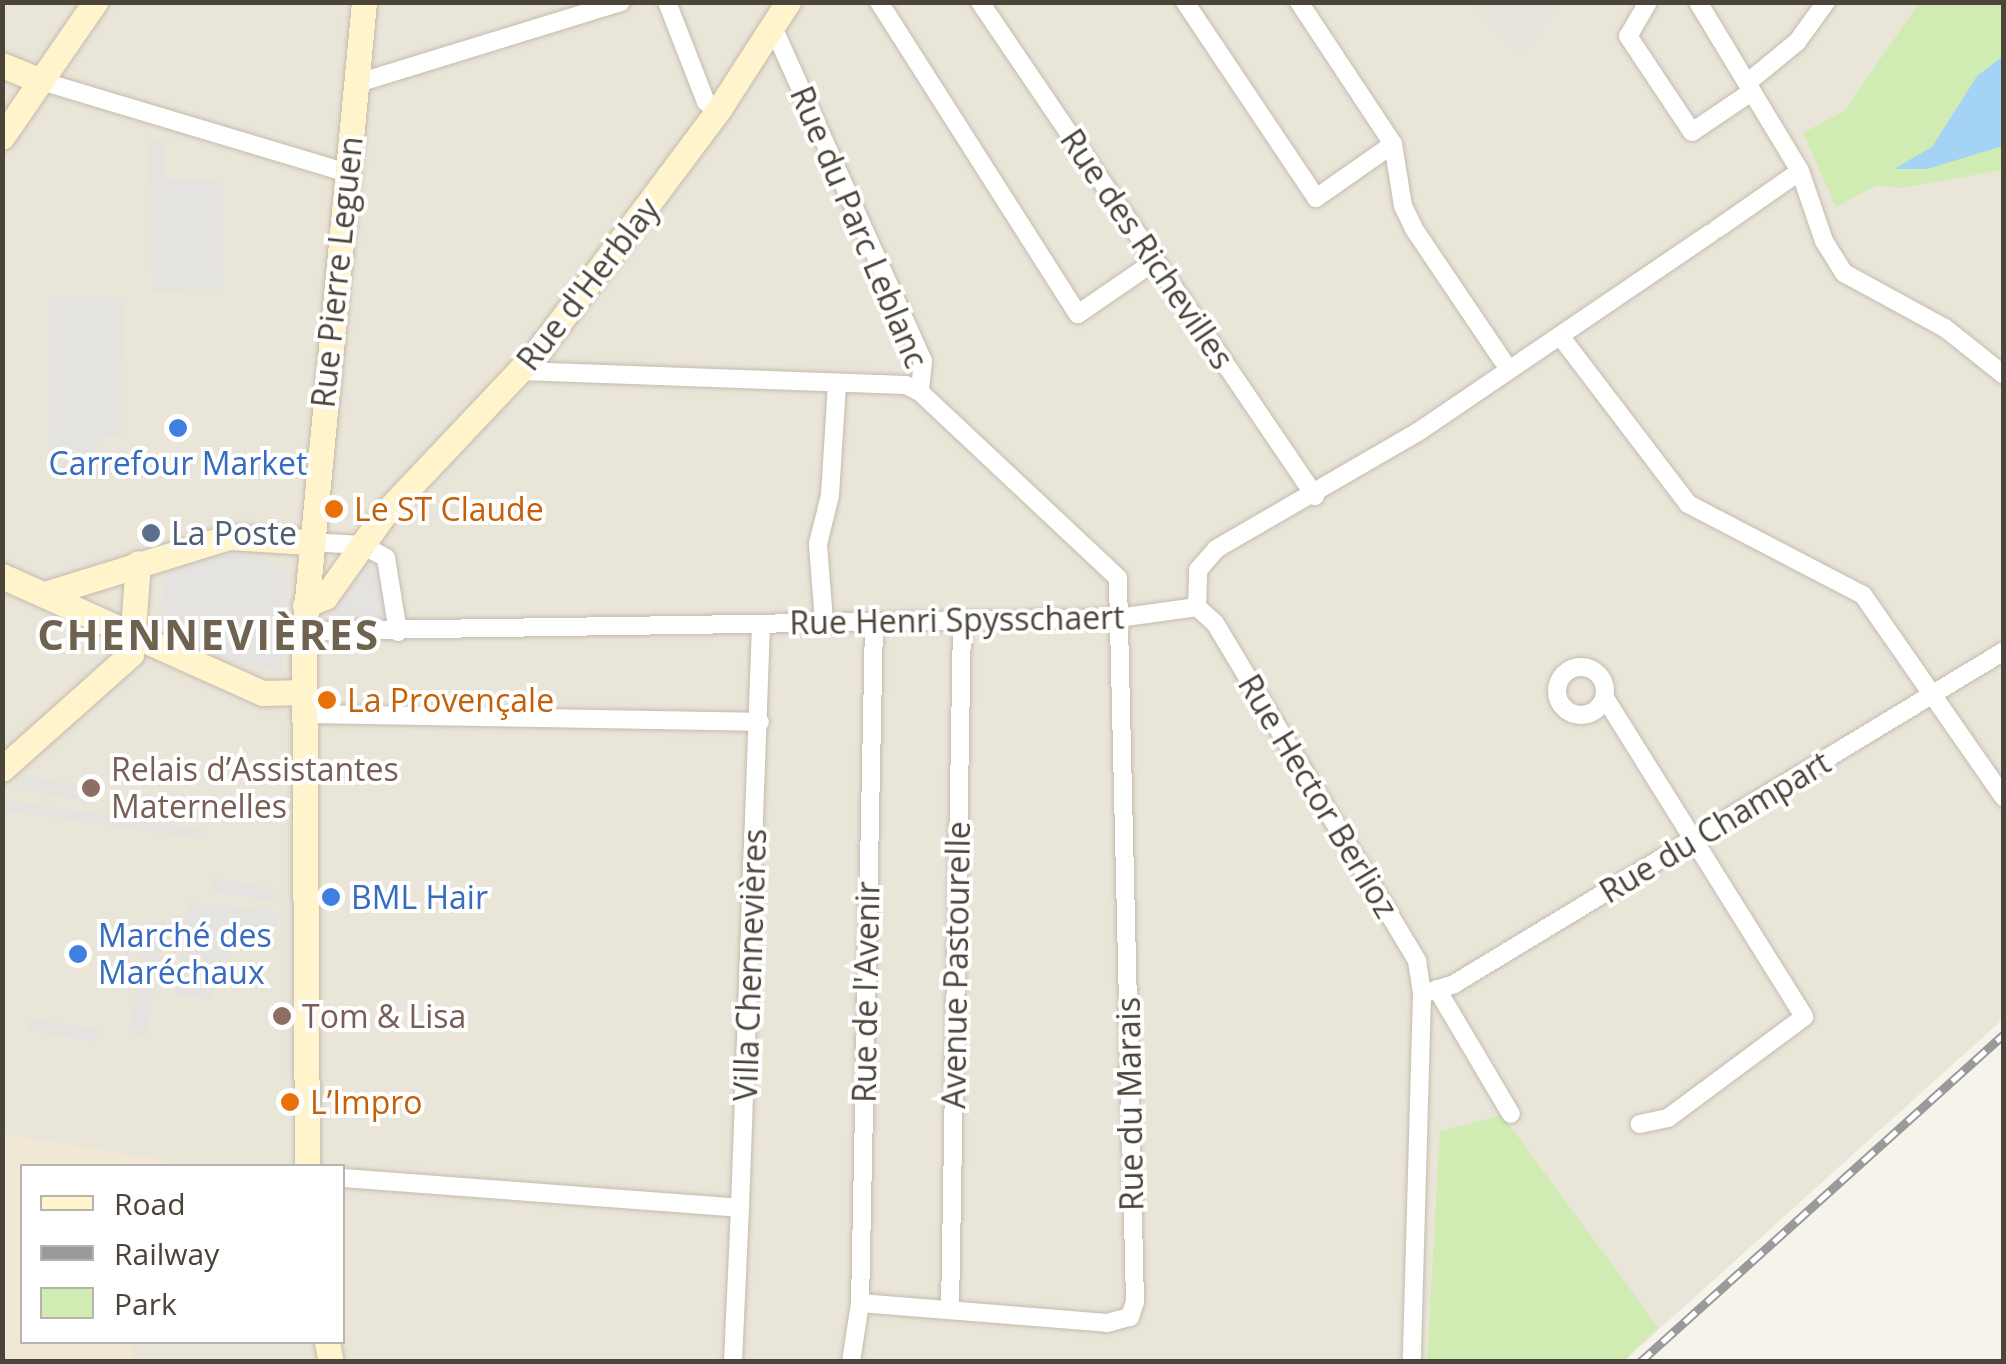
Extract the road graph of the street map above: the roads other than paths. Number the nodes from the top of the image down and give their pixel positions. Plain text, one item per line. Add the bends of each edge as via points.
1 (95, 2) edge
2 (364, 2) edge
3 (621, 2) edge
4 (667, 2) edge
5 (788, 2) edge
6 (880, 2) edge
7 (980, 2) edge
8 (1185, 2) edge
9 (1299, 2) edge
10 (1648, 2) edge
11 (1698, 2) edge
12 (1826, 2) edge
13 (772, 25) junction
14 (2, 65) edge
15 (40, 81) junction
16 (358, 84) junction
17 (1749, 87) junction
18 (719, 109) junction
19 (2, 137) edge
20 (1393, 144) junction
21 (1800, 171) junction
22 (348, 174) junction
23 (1155, 261) junction
24 (1560, 336) junction
25 (1503, 361) dead end
26 (522, 371) junction
27 (2004, 375) edge
28 (837, 384) junction
29 (920, 392) junction
30 (1315, 496) junction
31 (308, 542) junction
32 (362, 545) junction
33 (138, 563) junction
34 (2, 576) edge
35 (48, 593) junction
36 (305, 604) junction
37 (1197, 607) junction
38 (1118, 618) junction
39 (962, 620) junction
40 (824, 621) junction
41 (874, 621) junction
42 (762, 624) junction
43 (304, 632) junction
44 (398, 632) junction
45 (133, 633) junction
46 (2004, 652) edge
47 (1932, 695) junction
48 (1605, 698) dead end
49 (304, 703) junction
50 (760, 722) junction
51 (2, 768) edge
52 (2004, 798) edge
53 (1694, 840) junction
54 (1429, 992) junction
55 (1511, 1114) dead end
56 (1640, 1124) dead end
57 (308, 1164) edge
58 (345, 1178) edge
59 (740, 1208) junction
60 (860, 1303) junction
61 (950, 1310) junction
62 (733, 1362) edge
63 (851, 1362) edge
64 (1412, 1362) edge

1 - 15 main road
2 - 16 main road, Rue Pierre Leguen
3 - 16 street
4 - 18 street via 706,102
5 - 13 main road, Rue d'Herblay
6 - 23 street via 1078,314
7 - 23 street, Rue des Richevilles
8 - 20 street via 1316,198
9 - 20 street
10 - 17 street via 1628,36 1692,132
11 - 17 street
12 - 17 street via 1798,42
13 - 18 main road, Rue d'Herblay
13 - 29 street, Rue du Parc Leblanc via 923,361
14 - 15 main road
15 - 19 main road
15 - 22 street
16 - 22 main road, Rue Pierre Leguen
17 - 21 street
18 - 26 main road, Rue d'Herblay
20 - 25 street via 1396,179 1414,229
21 - 24 street
21 - 27 street via 1824,241 1844,273 1945,328
22 - 31 main road, Rue Pierre Leguen
23 - 30 street, Rue des Richevilles
24 - 30 street
24 - 47 street via 1688,504 1863,595
26 - 28 street, Rue du Parc Leblanc
26 - 32 main road, Rue d'Herblay via 385,512
28 - 29 street, Rue du Parc Leblanc
28 - 40 street via 830,495 818,544
29 - 38 street via 1112,570
30 - 37 street via 1204,559
31 - 32 street
31 - 33 main road via 229,537
31 - 36 main road, Rue Pierre Leguen
32 - 36 main road, Rue d'Herblay via 325,597
32 - 44 street via 386,558
33 - 35 main road
33 - 45 main road
34 - 35 main road
35 - 45 main road
36 - 43 main road, Rue Pierre Leguen
37 - 38 street, Rue Henri Spysschaert
37 - 54 street, Rue Hector Berlioz via 1215,623 1417,961
38 - 39 street, Rue Henri Spysschaert
38 - 61 street, Rue du Marais via 1134,1302 1130,1317 1120,1322
39 - 41 street, Rue Henri Spysschaert
39 - 61 street, Avenue Pastourelle
40 - 41 street, Rue Henri Spysschaert
40 - 42 street, Rue Henri Spysschaert
41 - 60 street, Rue de l'Avenir
42 - 44 street, Rue Henri Spysschaert
42 - 50 street, Villa Chennevières
43 - 44 street, Rue Henri Spysschaert
43 - 49 main road, Rue Pierre Leguen
45 - 49 main road via 262,693
45 - 51 main road via 128,659
46 - 47 street, Rue du Champart
47 - 52 street
47 - 53 street, Rue du Champart
48 - 53 street
49 - 50 street
49 - 57 main road, Rue Pierre Leguen
50 - 59 street, Villa Chennevières
53 - 54 street, Rue du Champart
53 - 56 street via 1804,1018 1668,1118
54 - 55 street, Rue Hector Berlioz
54 - 64 street
58 - 59 street
59 - 62 street, Villa Chennevières
60 - 61 street, Rue du Marais
60 - 63 street, Rue de l'Avenir

